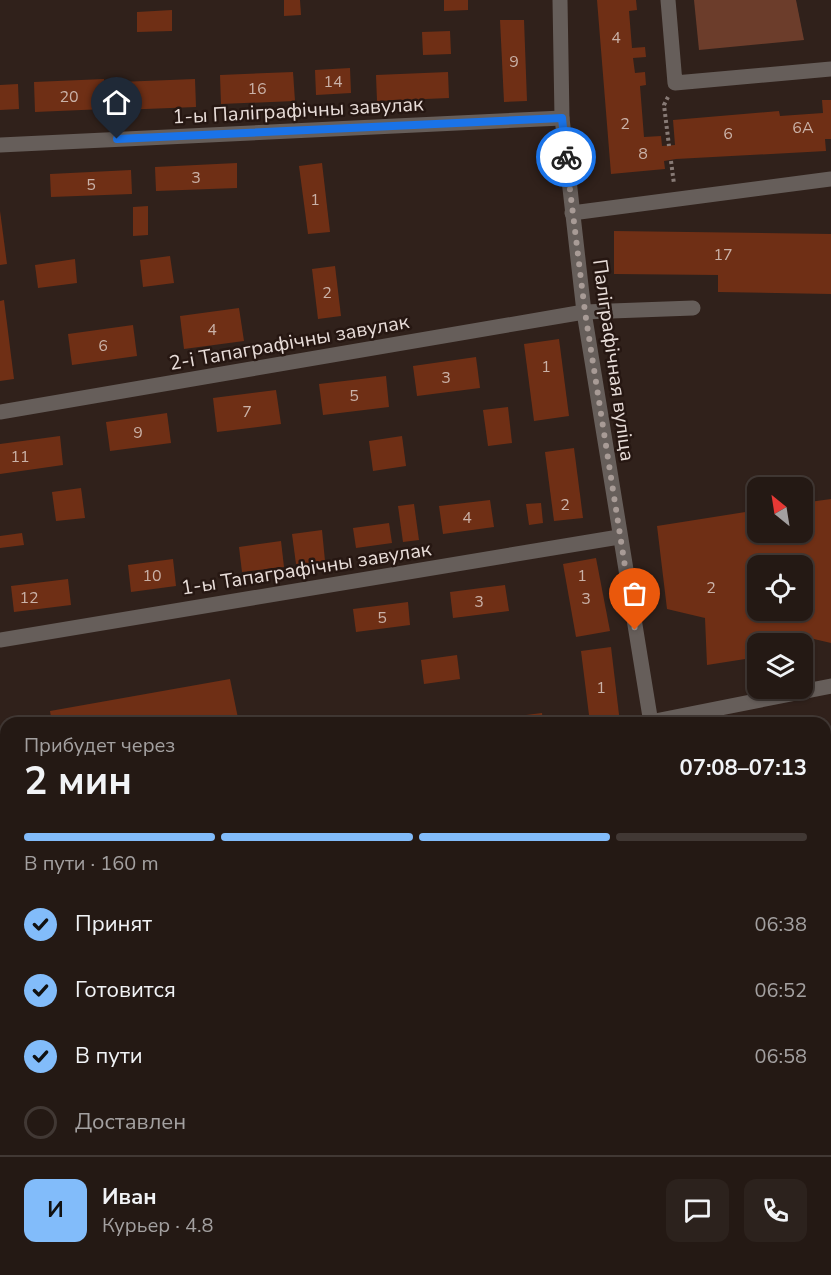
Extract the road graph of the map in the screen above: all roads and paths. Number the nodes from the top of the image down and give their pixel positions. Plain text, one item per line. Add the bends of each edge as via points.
1 (560, 0) edge
2 (668, 0) edge
3 (831, 69) edge
4 (675, 83) junction
5 (562, 118) junction
6 (0, 145) edge
7 (669, 146) dead end
8 (831, 179) edge
9 (572, 213) junction
10 (693, 308) dead end
11 (585, 312) junction
12 (0, 412) edge
13 (619, 537) junction
14 (0, 640) edge
15 (831, 686) edge
16 (649, 717) edge
17 (679, 717) edge

1 - 5 street, Паліграфічная вуліца
2 - 4 street
3 - 4 street
4 - 7 path via 664,105
5 - 6 street, 1-ы Паліграфічны завулак
5 - 9 street, Паліграфічная вуліца
8 - 9 street
9 - 11 street, Паліграфічная вуліца
10 - 11 street, 2-і Тапаграфічны завулак
11 - 12 street, 2-і Тапаграфічны завулак
11 - 13 street, Паліграфічная вуліца
13 - 14 street, 1-ы Тапаграфічны завулак
13 - 16 street, Паліграфічная вуліца
15 - 17 street

